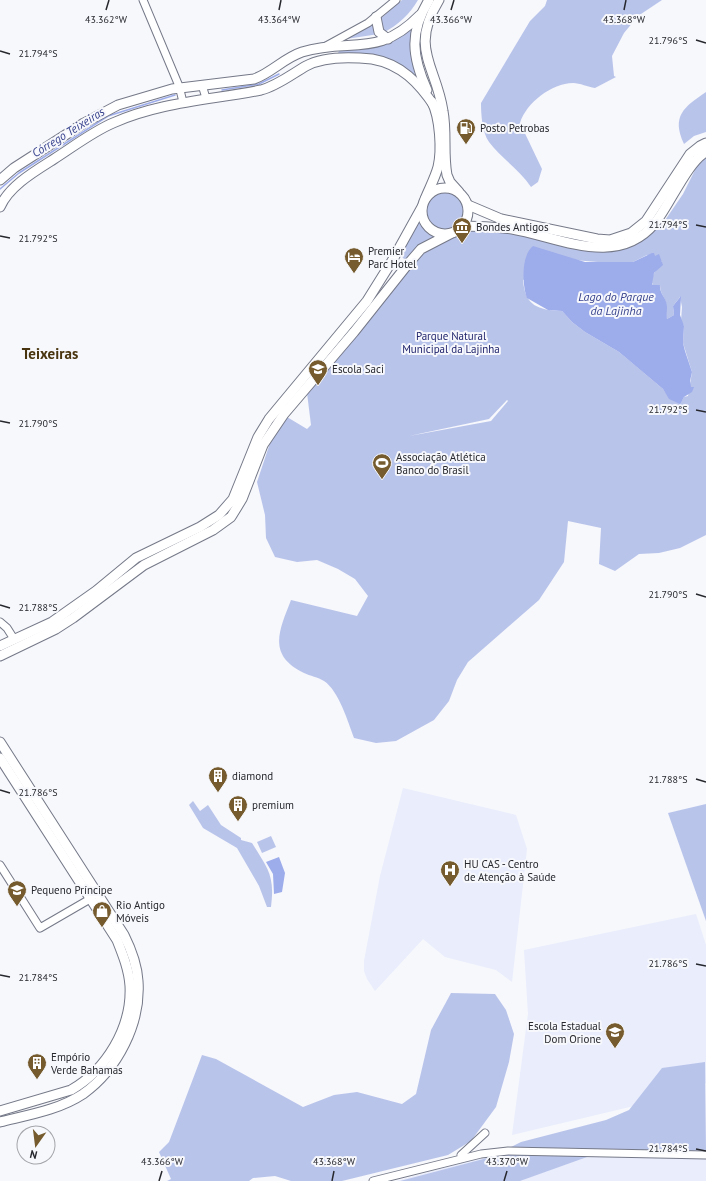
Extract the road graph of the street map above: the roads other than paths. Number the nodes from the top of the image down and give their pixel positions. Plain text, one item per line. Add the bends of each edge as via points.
1 (143, 0) edge
2 (396, 0) edge
3 (429, 0) edge
4 (439, 0) edge
5 (420, 15) junction
6 (376, 17) junction
7 (342, 38) junction
8 (388, 39) junction
9 (324, 47) junction
10 (338, 47) junction
11 (292, 74) junction
12 (202, 85) junction
13 (180, 88) junction
14 (206, 98) junction
15 (182, 102) junction
16 (435, 107) junction
17 (706, 143) edge
18 (706, 152) edge
19 (0, 180) edge
20 (459, 192) junction
21 (424, 203) junction
22 (468, 205) junction
23 (0, 207) edge
24 (463, 226) junction
25 (450, 234) junction
26 (398, 251) junction
27 (408, 264) junction
28 (0, 622) edge
29 (12, 636) junction
30 (0, 646) edge
31 (0, 652) edge
32 (0, 656) edge
33 (0, 742) edge
34 (0, 758) edge
35 (0, 865) edge
36 (93, 895) junction
37 (0, 1111) edge
38 (0, 1122) edge
39 (485, 1133) dead end
40 (575, 1153) junction
41 (461, 1155) junction
42 (706, 1155) edge
43 (418, 1169) junction
44 (373, 1181) edge

1 - 13 street
2 - 6 street
3 - 5 main road
4 - 20 main road via 427,26 425,51 443,109 446,128 446,167 450,182
5 - 8 main road
5 - 16 main road via 414,42 416,56 424,84
6 - 7 street
6 - 8 main road via 379,32
7 - 9 street
7 - 10 street
8 - 10 main road via 360,46
9 - 10 main road
9 - 12 main road via 294,55 266,75 254,79
10 - 11 main road via 331,56 306,62
11 - 14 main road via 262,90
11 - 16 main road via 315,62 355,58 382,62 400,69 422,88
12 - 13 main road
12 - 14 street
13 - 15 street
13 - 19 main road via 105,111 19,164
14 - 15 main road
15 - 23 main road via 123,119 92,135 24,180 3,200
16 - 21 main road via 438,124 438,166
17 - 22 main road via 690,154 646,221 622,237 610,240 591,238 501,219
18 - 24 main road via 695,162 655,223 636,240 621,245 587,248 512,230
20 - 21 main road via 440,188 429,194
20 - 22 main road
21 - 25 main road via 422,214 429,228 442,234
21 - 26 main road
22 - 24 main road via 468,216
24 - 25 main road
25 - 27 main road via 421,249
26 - 27 main road
26 - 29 main road via 367,301 269,419 258,437 238,488 227,508 200,527 136,558 96,591 52,622
27 - 32 main road via 272,431 242,499 231,517 213,530 144,565 56,629
28 - 29 street
29 - 30 main road
29 - 31 main road via 12,646
33 - 36 main road
34 - 36 main road
35 - 36 street via 40,928
36 - 37 main road via 125,960 130,998 120,1035 104,1062 79,1085 58,1095
36 - 38 main road via 124,935 137,970 135,1014 125,1042 112,1065 84,1093 57,1107
39 - 41 street
40 - 41 street via 508,1148
40 - 42 street
40 - 43 street via 508,1151
41 - 43 street
43 - 44 street

